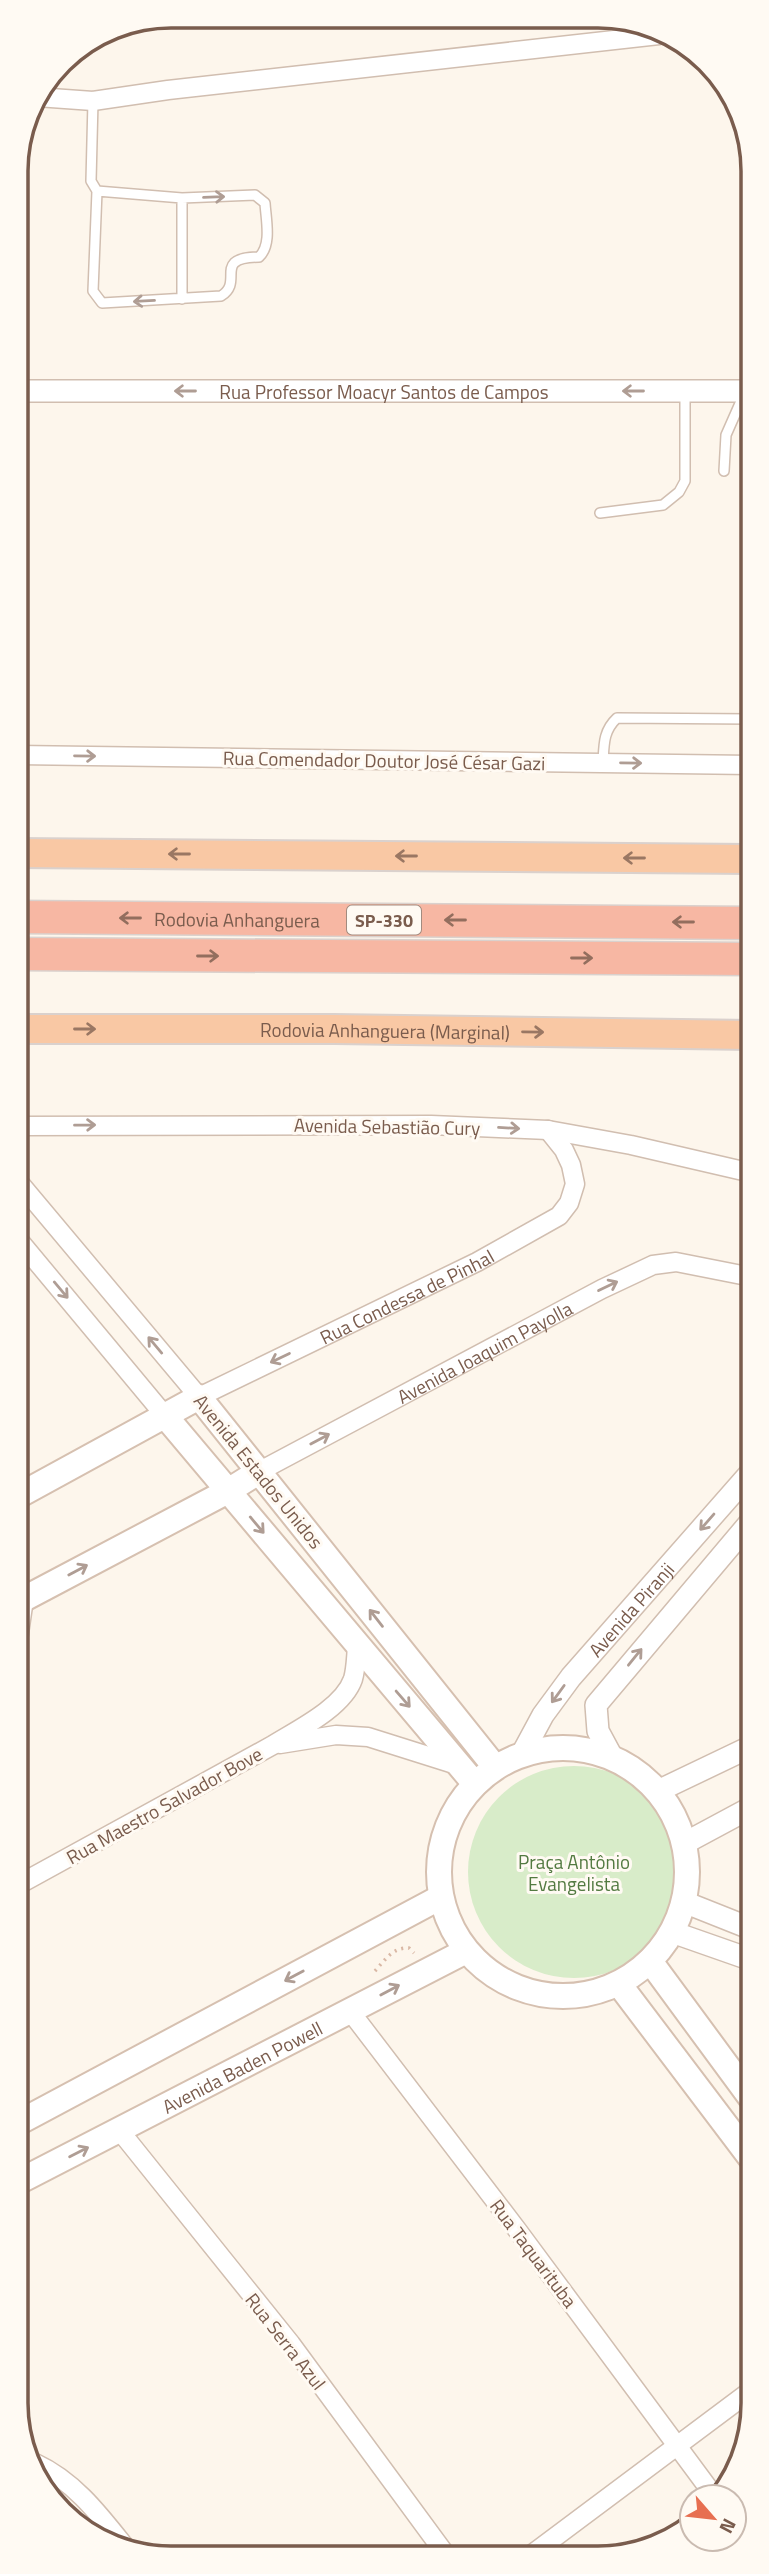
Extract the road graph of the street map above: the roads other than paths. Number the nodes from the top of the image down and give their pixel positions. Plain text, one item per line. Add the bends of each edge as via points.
1 (645, 37) edge
2 (48, 98) edge
3 (93, 101) junction
4 (97, 191) junction
5 (181, 198) junction
6 (182, 299) junction
7 (685, 390) junction
8 (28, 391) edge
9 (741, 391) edge
10 (741, 405) edge
11 (724, 471) dead end
12 (600, 513) dead end
13 (741, 719) edge
14 (28, 755) edge
15 (603, 763) junction
16 (741, 765) edge
17 (28, 853) edge
18 (741, 859) edge
19 (28, 917) edge
20 (741, 923) edge
21 (28, 954) edge
22 (741, 959) edge
23 (28, 1029) edge
24 (741, 1035) edge
25 (28, 1126) edge
26 (548, 1130) junction
27 (741, 1171) edge
28 (28, 1193) edge
29 (28, 1251) edge
30 (741, 1275) edge
31 (200, 1397) junction
32 (166, 1417) junction
33 (260, 1471) junction
34 (741, 1484) edge
35 (228, 1490) junction
36 (28, 1491) edge
37 (741, 1533) edge
38 (28, 1596) edge
39 (357, 1647) junction
40 (273, 1745) junction
41 (741, 1751) edge
42 (522, 1754) junction
43 (612, 1757) junction
44 (495, 1767) junction
45 (468, 1775) junction
46 (658, 1791) junction
47 (741, 1813) edge
48 (685, 1843) junction
49 (28, 1880) edge
50 (441, 1897) junction
51 (684, 1902) junction
52 (741, 1925) edge
53 (672, 1931) junction
54 (466, 1951) junction
55 (741, 1955) edge
56 (650, 1961) junction
57 (619, 1983) junction
58 (350, 2011) junction
59 (741, 2086) edge
60 (28, 2118) edge
61 (120, 2131) junction
62 (741, 2145) edge
63 (28, 2177) edge
64 (741, 2398) edge
65 (677, 2444) junction
66 (44, 2467) edge
67 (705, 2483) edge
68 (116, 2535) edge
69 (439, 2546) edge
70 (543, 2546) edge

1 - 3 street
2 - 3 street
3 - 4 lane via 91,181
4 - 5 lane
6 -> 4 lane via 102,303 97,298 93,291
5 - 6 lane
5 -> 6 lane via 255,195 265,203 267,245 259,257 236,261 226,293
7 -> 8 street, Rua Professor Moacyr Santos de Campos
7 - 9 street, Rua Professor Moacyr Santos de Campos
7 - 12 lane via 685,481 679,492 663,505
10 - 11 lane via 726,436
13 - 15 lane via 617,718 605,735
14 -> 15 street, Rua Comendador Doutor José César Gazi
15 -> 16 street, Rua Comendador Doutor José César Gazi
18 -> 17 highway
20 -> 19 highway, Rodovia Anhanguera / SP-330
21 -> 22 highway, Rodovia Anhanguera / SP-330
23 -> 24 highway, Rodovia Anhanguera (Marginal)
25 -> 26 street, Avenida Sebastião Cury via 417,1125
26 - 27 street, Avenida Sebastião Cury
26 -> 31 street, Rua Condessa de Pinhal via 568,1158 575,1184 559,1216 477,1262
31 -> 28 street, Avenida Estados Unidos
29 -> 32 street, Avenida Estados Unidos
33 -> 30 street, Avenida Joaquim Payolla via 653,1265 677,1262
31 - 32 main road, Rua Condessa de Pinhal
31 - 33 main road, Avenida Estados Unidos
32 - 35 main road, Avenida Estados Unidos
32 - 36 main road, Rua Condessa de Pinhal
33 - 35 main road, Avenida Joaquim Payolla
44 -> 33 main road, Avenida Estados Unidos
34 -> 42 street, Avenida Piranji via 571,1677
38 -> 35 main road, Avenida Joaquim Payolla
35 -> 39 main road, Avenida Estados Unidos
43 -> 37 street, Avenida Piranji via 598,1731 596,1705
39 - 40 street, Rua Maestro Salvador Bove via 353,1679 345,1693
39 -> 45 main road, Avenida Estados Unidos
40 - 45 street, Rua Maestro Salvador Bove via 335,1735 368,1737
40 - 49 street, Rua Maestro Salvador Bove
41 - 46 street
42 - 43 main road via 555,1747 584,1748
42 - 44 main road
43 - 46 main road via 637,1771
44 - 45 main road
45 - 50 main road via 439,1857
46 - 48 main road
47 - 48 street
48 - 51 main road
50 - 54 main road via 450,1925
50 -> 60 main road
51 - 52 street
51 - 53 main road
53 - 55 street
53 - 56 main road
54 - 57 main road via 497,1979 536,1994 578,1996
58 -> 54 main road, Avenida Baden Powell
56 - 57 main road
56 - 59 main road
57 - 62 main road
58 - 61 main road, Avenida Baden Powell
58 - 65 street, Rua Taquarituba
63 -> 61 main road, Avenida Baden Powell
61 - 69 street, Rua Serra Azul via 291,2344
64 - 65 street
65 - 67 street, Rua Taquarituba
65 - 70 street
66 - 68 street via 71,2486

